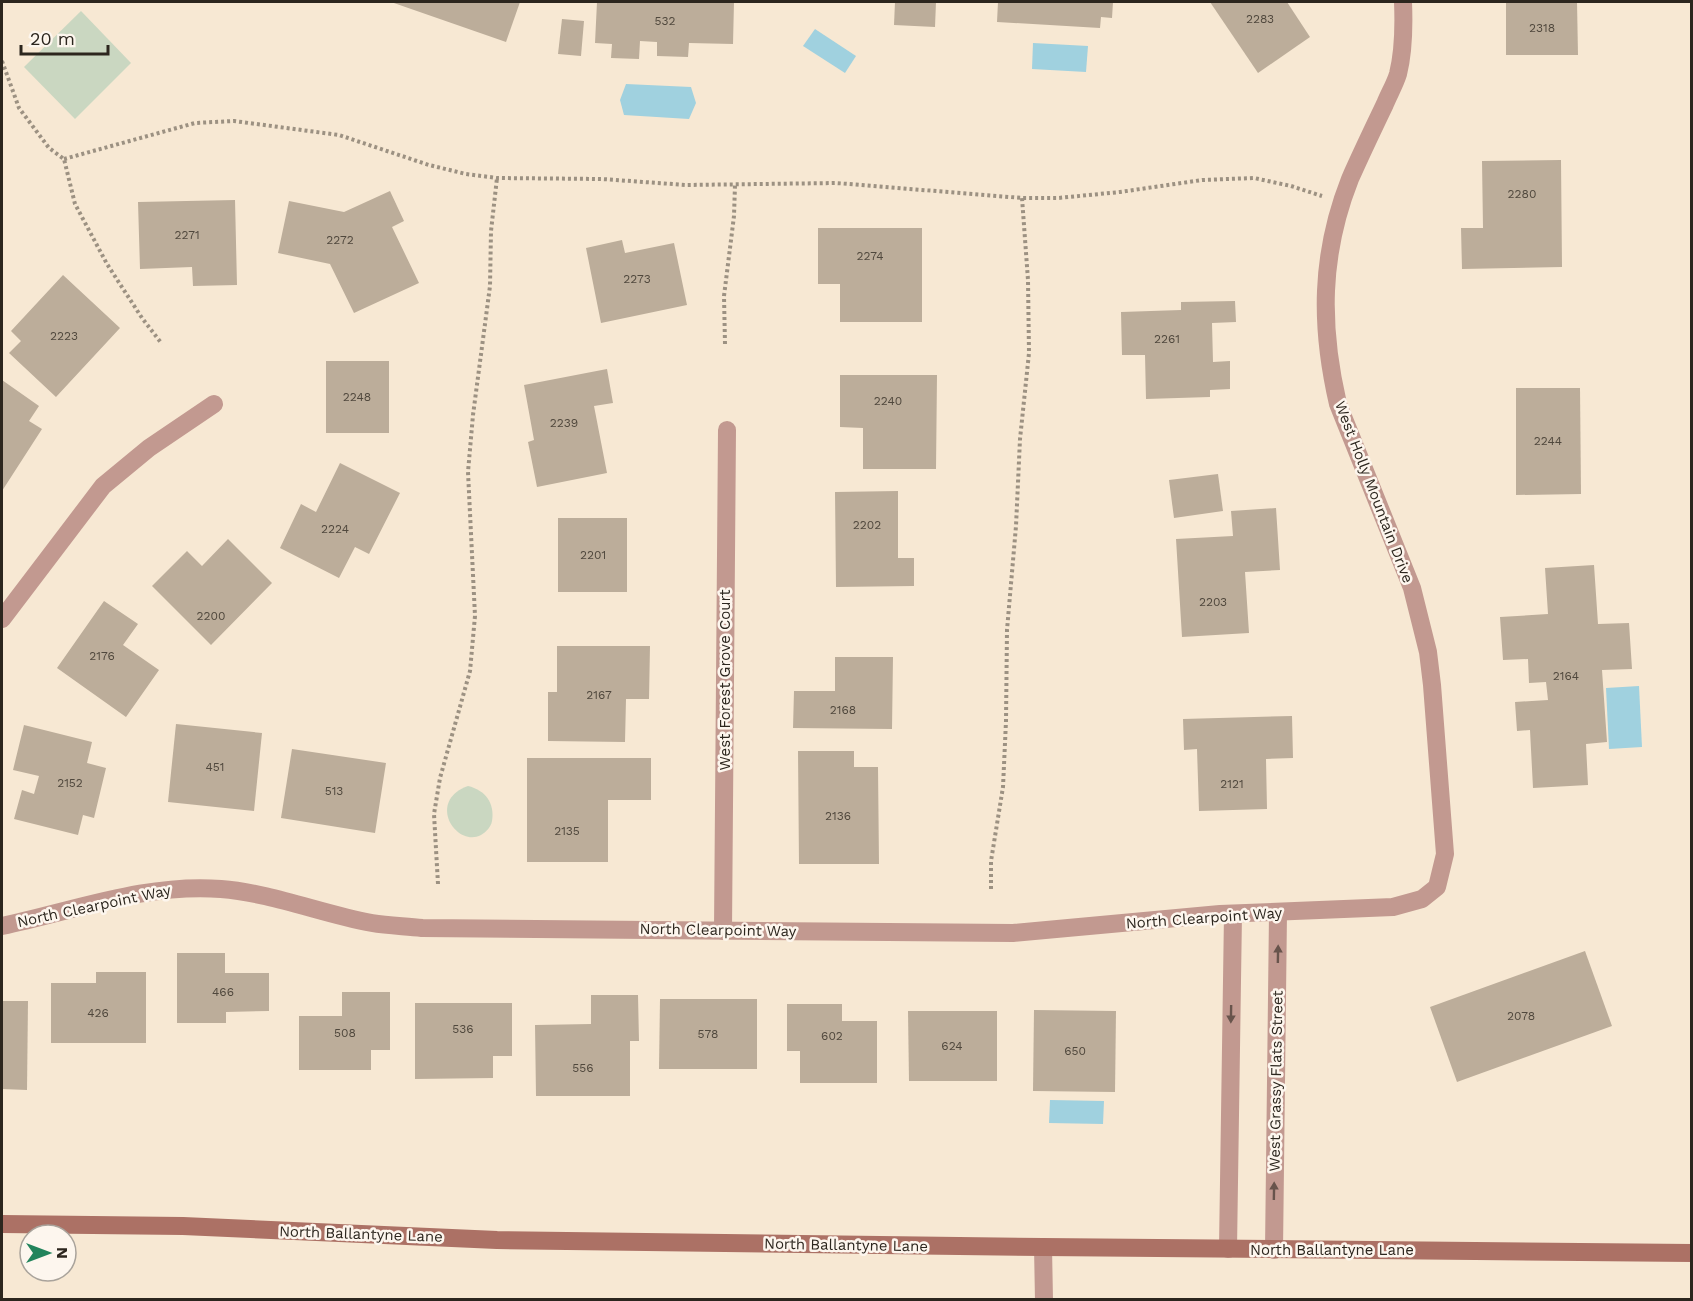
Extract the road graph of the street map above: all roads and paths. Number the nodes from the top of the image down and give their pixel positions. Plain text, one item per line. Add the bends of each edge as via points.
1 (1403, 2) edge
2 (2, 61) edge
3 (64, 159) junction
4 (498, 178) junction
5 (735, 184) junction
6 (1022, 198) junction
7 (1342, 204) junction
8 (162, 344) dead end
9 (724, 344) dead end
10 (214, 404) dead end
11 (728, 430) dead end
12 (2, 619) edge
13 (438, 884) dead end
14 (1437, 887) joint
15 (991, 889) dead end
16 (1278, 913) junction
17 (1233, 914) junction
18 (2, 926) edge
19 (723, 931) junction
20 (2, 1224) edge
21 (1043, 1247) junction
22 (1228, 1249) junction
23 (1274, 1250) junction
24 (1692, 1253) edge
25 (1044, 1299) edge

1 - 7 street, West Holly Mountain Drive via 1405,35 1398,76
2 - 3 path via 19,108 49,148
3 - 4 path via 195,123 234,121 339,135 429,165
3 - 8 path via 75,204 126,294
4 - 5 path
4 - 13 path via 491,231 490,286 468,472 475,616 470,671 434,814
5 - 6 path via 836,183
5 - 9 path via 724,296
6 - 7 path via 1058,198 1202,180 1254,178
6 - 15 path via 1029,353 1007,630 1003,787 991,861
7 - 14 street, West Holly Mountain Drive via 1326,277 1326,339 1338,404 1412,588 1428,652 1445,854
10 - 12 street via 149,448 103,486
11 - 19 street, West Forest Grove Court
14 - 16 street, North Clearpoint Way via 1422,899 1393,907
16 - 17 street, North Clearpoint Way
23 -> 16 street, West Grassy Flats Street
17 - 19 street, North Clearpoint Way via 1013,933
17 -> 22 street
18 - 19 street, North Clearpoint Way via 143,892 181,888 222,889 374,924
20 - 21 street, North Ballantyne Lane via 183,1226 497,1240
21 - 22 street, North Ballantyne Lane
21 - 25 street
22 - 23 street, North Ballantyne Lane
23 - 24 street, North Ballantyne Lane

